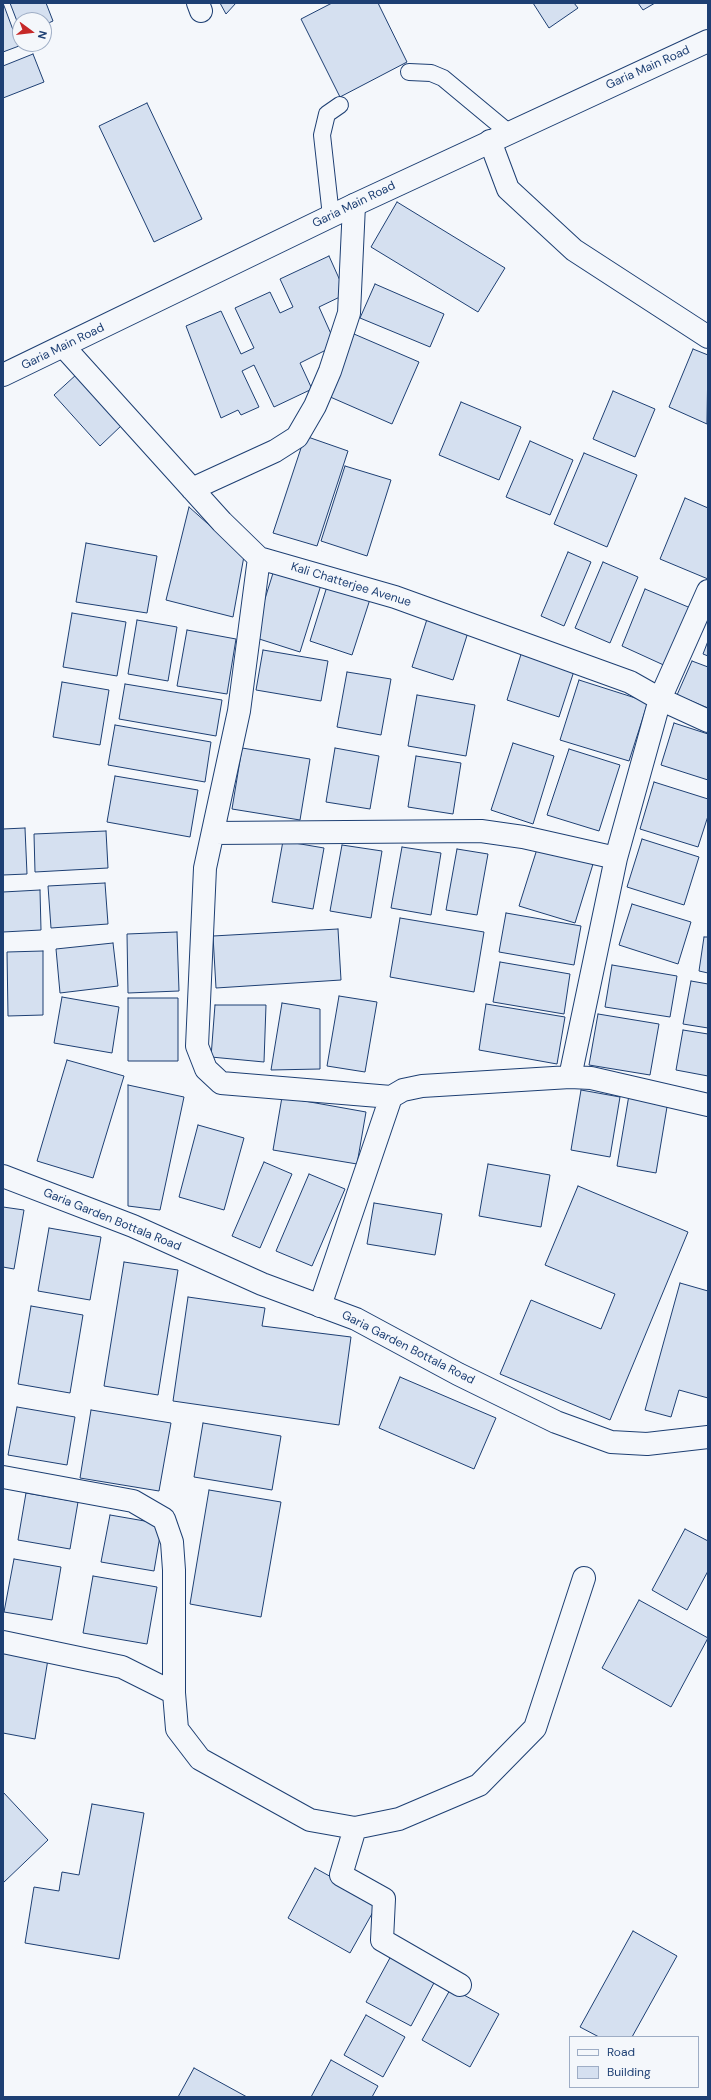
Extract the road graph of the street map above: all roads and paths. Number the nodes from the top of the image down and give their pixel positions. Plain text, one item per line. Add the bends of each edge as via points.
1 (708, 41) edge
2 (409, 72) dead end
3 (340, 105) dead end
4 (499, 136) junction
5 (354, 205) junction
6 (331, 216) junction
7 (708, 337) edge
8 (64, 347) junction
9 (3, 375) edge
10 (192, 489) junction
11 (259, 558) junction
12 (708, 591) edge
13 (660, 699) junction
14 (708, 721) edge
15 (213, 833) junction
16 (616, 858) junction
17 (570, 1077) junction
18 (391, 1097) junction
19 (708, 1105) edge
20 (3, 1176) edge
21 (320, 1306) junction
22 (708, 1437) edge
23 (3, 1477) edge
24 (584, 1578) dead end
25 (3, 1642) edge
26 (174, 1693) junction
27 (355, 1828) junction
28 (460, 1984) dead end

1 - 4 street, Garia Main Road
2 - 4 lane via 431,73 443,78
3 - 6 lane via 327,114 322,135
4 - 5 street, Garia Main Road
4 - 7 street via 508,189 574,250
5 - 6 street, Garia Main Road
5 - 10 street via 349,313 330,371 315,406 298,436 275,451
6 - 8 street, Garia Main Road
8 - 9 street, Garia Main Road
8 - 10 street, Kali Chatterjee Avenue
10 - 11 street, Kali Chatterjee Avenue
11 - 13 street, Kali Chatterjee Avenue via 395,597 630,682
11 - 15 street via 239,711
12 - 13 street
13 - 14 street, Kali Chatterjee Avenue
13 - 16 street
15 - 16 street via 481,831 523,837
15 - 18 street via 205,868 197,1046 206,1069 221,1083
16 - 17 street
17 - 18 street via 422,1086 403,1090
17 - 19 street via 591,1078
18 - 21 street
20 - 21 street, Garia Garden Bottala Road via 133,1226 262,1284
21 - 22 street, Garia Garden Bottala Road via 356,1318 458,1374 556,1422 611,1442 647,1444
23 - 26 street via 133,1501 164,1519 172,1542 174,1570
24 - 27 street via 535,1728 479,1786 400,1819
25 - 26 street via 122,1667
26 - 27 street via 177,1729 200,1759 310,1820
27 - 28 street via 341,1876 384,1899 382,1940

